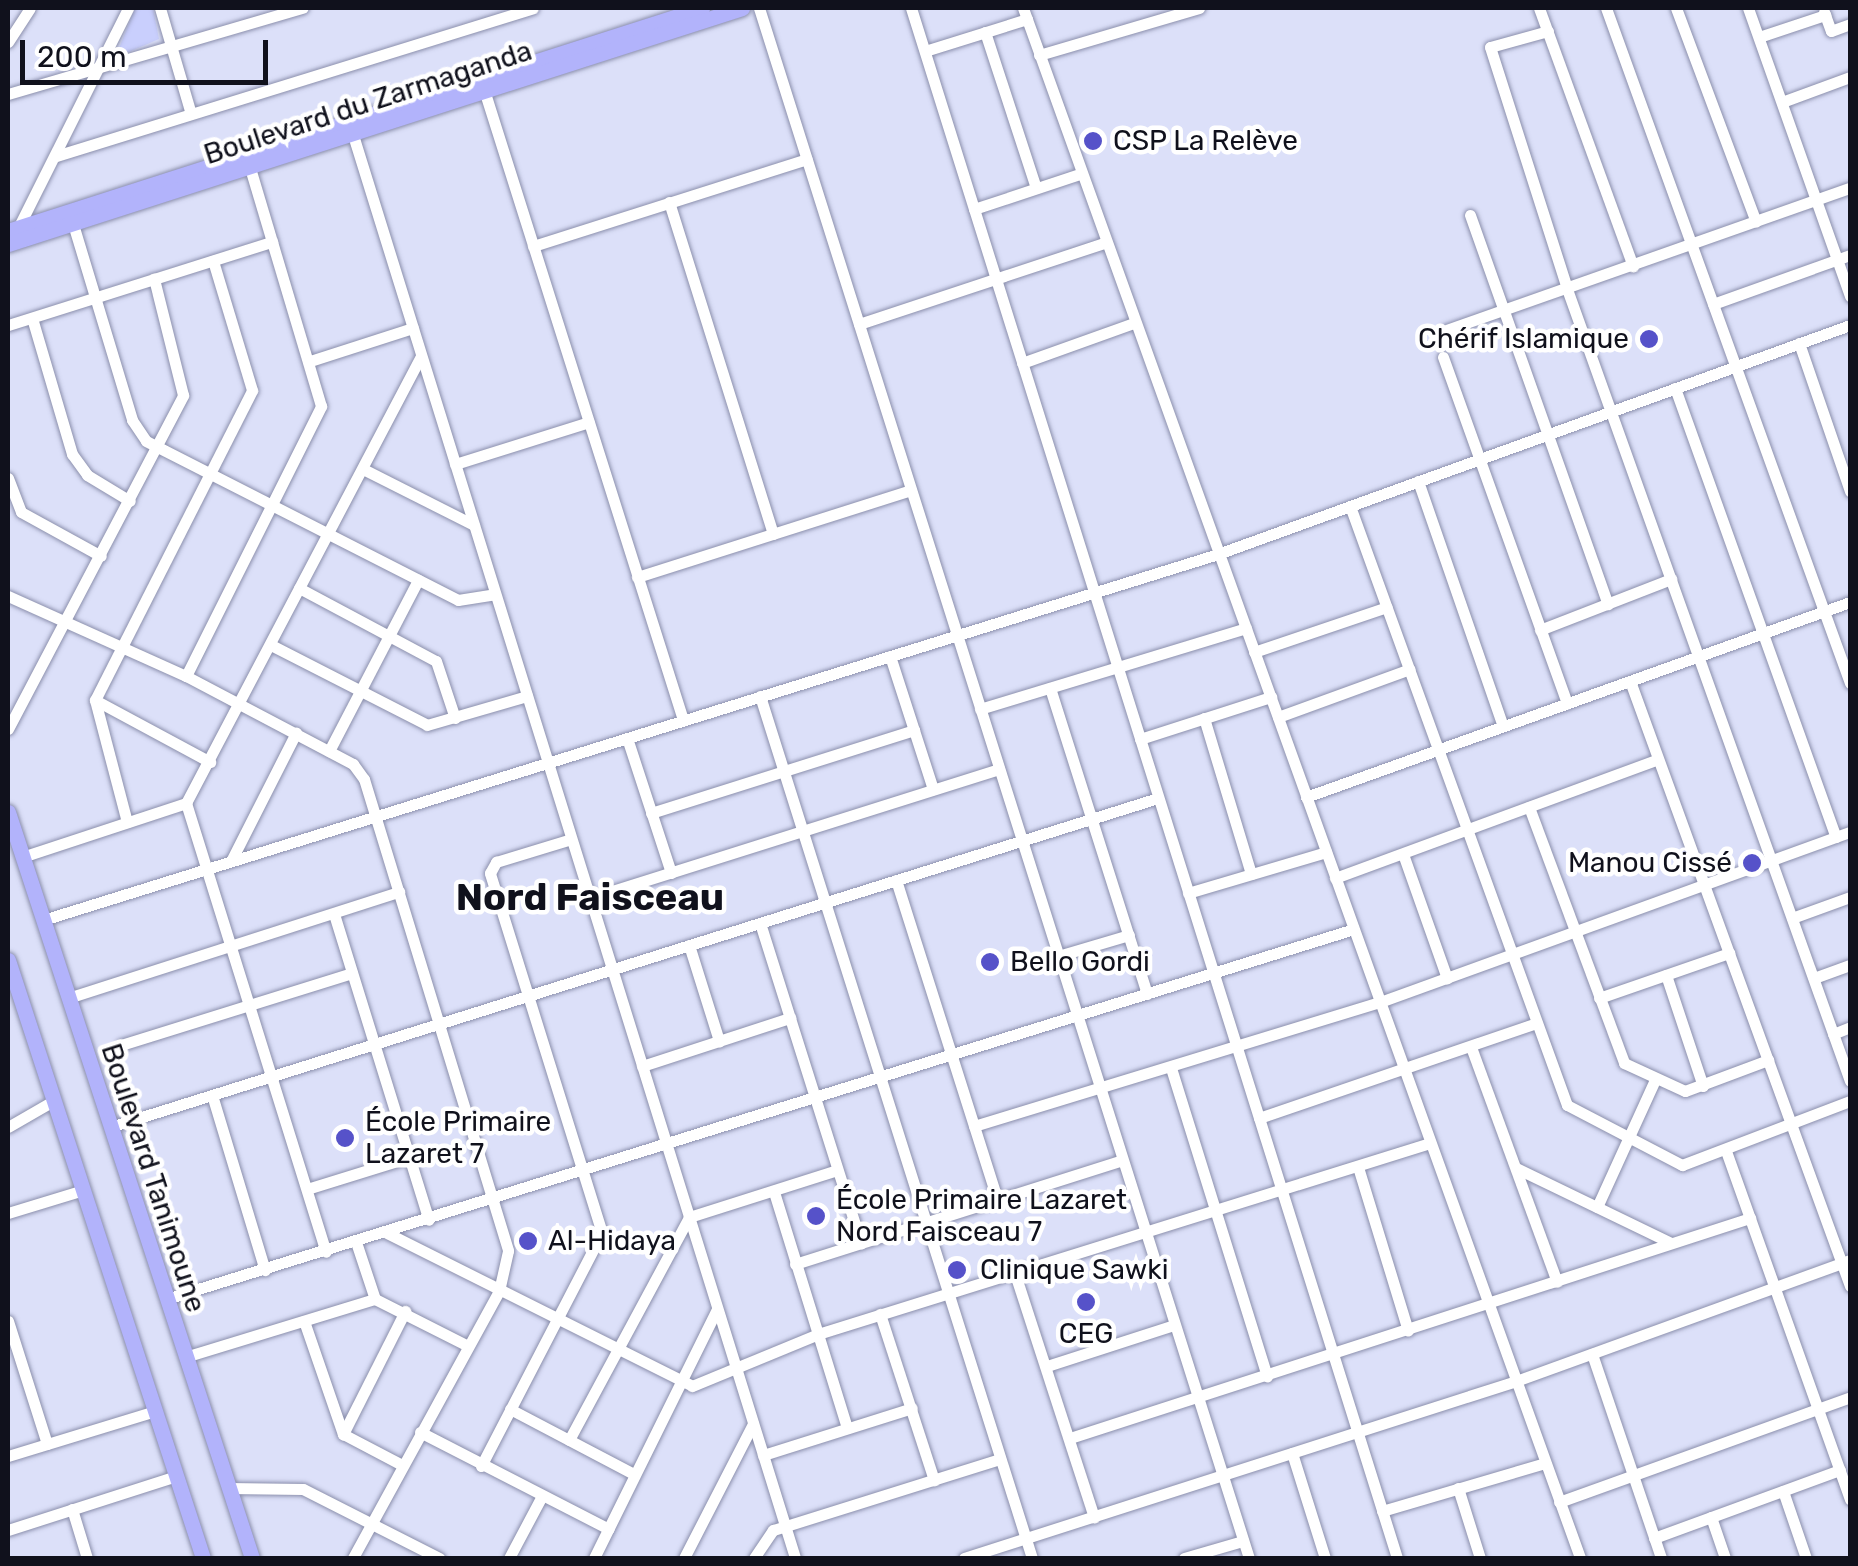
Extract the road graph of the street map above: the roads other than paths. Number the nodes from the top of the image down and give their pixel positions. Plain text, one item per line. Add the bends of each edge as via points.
1 (30, 8) edge
2 (125, 8) edge
3 (160, 8) edge
4 (244, 8) edge
5 (303, 8) edge
6 (532, 8) edge
7 (702, 8) edge
8 (742, 8) edge
9 (759, 8) edge
10 (911, 8) edge
11 (1200, 8) edge
12 (1539, 8) edge
13 (1606, 8) edge
14 (1676, 8) edge
15 (1748, 8) edge
16 (1824, 11) edge
17 (1025, 13) edge
18 (246, 24) junction
19 (1850, 24) edge
20 (1548, 31) junction
21 (985, 32) junction
22 (1759, 37) junction
23 (8, 42) edge
24 (171, 48) junction
25 (924, 51) junction
26 (1039, 55) junction
27 (96, 72) junction
28 (1850, 77) edge
29 (485, 93) junction
30 (8, 94) edge
31 (1782, 102) junction
32 (190, 114) junction
33 (352, 135) junction
34 (56, 156) junction
35 (807, 159) junction
36 (250, 168) junction
37 (1080, 174) junction
38 (1036, 188) junction
39 (1850, 188) edge
40 (1816, 200) junction
41 (669, 202) junction
42 (974, 208) junction
43 (1470, 216) dead end
44 (1756, 222) junction
45 (72, 224) junction
46 (11, 236) edge
47 (272, 242) junction
48 (1104, 243) junction
49 (1692, 245) junction
50 (533, 246) junction
51 (1844, 258) edge
52 (213, 261) junction
53 (1634, 266) junction
54 (154, 279) junction
55 (996, 279) junction
56 (1567, 289) junction
57 (1850, 296) edge
58 (93, 298) junction
59 (1713, 304) junction
60 (1502, 311) junction
61 (32, 318) junction
62 (859, 324) junction
63 (1132, 324) junction
64 (1850, 325) edge
65 (8, 326) edge
66 (413, 328) junction
67 (1446, 330) dead end
68 (1799, 343) junction
69 (421, 356) junction
70 (1443, 357) dead end
71 (310, 361) junction
72 (1022, 363) junction
73 (1736, 366) junction
74 (1675, 388) junction
75 (1611, 412) junction
76 (589, 422) junction
77 (1546, 435) junction
78 (158, 446) junction
79 (1480, 459) junction
80 (455, 464) junction
81 (363, 469) junction
82 (214, 473) junction
83 (8, 478) edge
84 (1418, 482) junction
85 (911, 490) junction
86 (1850, 491) edge
87 (130, 501) junction
88 (274, 505) junction
89 (1350, 506) junction
90 (474, 525) junction
91 (329, 534) junction
92 (774, 534) junction
93 (1219, 553) junction
94 (100, 556) junction
95 (638, 577) junction
96 (1671, 579) junction
97 (418, 580) junction
98 (299, 588) junction
99 (1094, 592) junction
100 (495, 594) junction
101 (8, 596) edge
102 (1850, 602) edge
103 (1608, 604) junction
104 (1387, 608) junction
105 (1824, 611) junction
106 (68, 616) junction
107 (1246, 628) junction
108 (1540, 630) junction
109 (1763, 633) junction
110 (389, 635) junction
111 (956, 635) junction
112 (124, 644) junction
113 (271, 645) junction
114 (1254, 652) junction
115 (890, 656) junction
116 (1698, 656) junction
117 (1118, 668) junction
118 (1410, 668) junction
119 (186, 676) junction
120 (1630, 681) junction
121 (1850, 683) edge
122 (1050, 688) junction
123 (360, 690) junction
124 (527, 696) junction
125 (760, 696) junction
126 (1270, 697) junction
127 (95, 700) junction
128 (1568, 703) junction
129 (240, 705) junction
130 (980, 709) junction
131 (1278, 717) junction
132 (455, 718) junction
133 (1204, 718) junction
134 (682, 720) junction
135 (1503, 726) junction
136 (8, 729) edge
137 (914, 730) junction
138 (296, 734) junction
139 (627, 738) junction
140 (1140, 739) junction
141 (1440, 749) junction
142 (329, 750) junction
143 (1658, 759) junction
144 (210, 762) junction
145 (548, 762) junction
146 (999, 768) junction
147 (785, 772) junction
148 (933, 789) junction
149 (1306, 797) junction
150 (1158, 798) junction
151 (186, 803) junction
152 (1529, 806) junction
153 (8, 812) edge
154 (651, 813) junction
155 (376, 816) junction
156 (1092, 818) junction
157 (127, 822) junction
158 (1468, 830) junction
159 (803, 831) junction
160 (1850, 832) edge
161 (1836, 837) junction
162 (571, 838) junction
163 (1022, 841) junction
164 (1326, 852) junction
165 (1402, 854) junction
166 (22, 857) junction
167 (1771, 860) junction
168 (232, 861) junction
169 (206, 869) junction
170 (670, 873) junction
171 (1251, 874) junction
172 (1335, 878) junction
173 (896, 880) junction
174 (1704, 885) junction
175 (399, 892) junction
176 (1188, 893) junction
177 (1850, 897) edge
178 (590, 898) junction
179 (826, 902) junction
180 (334, 914) junction
181 (1792, 918) junction
182 (42, 920) junction
183 (760, 922) junction
184 (1354, 929) junction
185 (1574, 932) junction
186 (1129, 935) junction
187 (230, 945) junction
188 (689, 945) junction
189 (1729, 953) junction
190 (1512, 954) junction
191 (1058, 956) junction
192 (8, 965) edge
193 (1850, 965) edge
194 (612, 970) junction
195 (352, 973) junction
196 (1214, 973) junction
197 (1666, 975) junction
198 (1447, 978) junction
199 (1814, 978) junction
200 (1147, 994) junction
201 (529, 997) junction
202 (68, 998) junction
203 (1600, 998) junction
204 (1380, 1002) junction
205 (249, 1004) junction
206 (1076, 1015) junction
207 (790, 1018) junction
208 (440, 1023) junction
209 (1536, 1023) junction
210 (1850, 1028) edge
211 (1834, 1034) junction
212 (720, 1041) junction
213 (375, 1044) junction
214 (121, 1045) dead end
215 (1471, 1047) junction
216 (1237, 1048) junction
217 (951, 1054) junction
218 (1768, 1060) junction
219 (642, 1066) junction
220 (1171, 1068) junction
221 (1404, 1072) junction
222 (272, 1077) junction
223 (881, 1077) junction
224 (1656, 1080) junction
225 (1850, 1081) edge
226 (1703, 1086) junction
227 (1100, 1089) junction
228 (212, 1095) junction
229 (814, 1097) junction
230 (1850, 1100) edge
231 (53, 1101) junction
232 (1259, 1118) junction
233 (1792, 1124) junction
234 (974, 1126) junction
235 (8, 1127) edge
236 (110, 1127) junction
237 (666, 1142) junction
238 (1430, 1142) junction
239 (1628, 1143) junction
240 (1726, 1151) junction
241 (410, 1157) junction
242 (1122, 1160) junction
243 (1358, 1167) junction
244 (1516, 1168) junction
245 (584, 1170) junction
246 (838, 1170) junction
247 (307, 1189) junction
248 (83, 1190) junction
249 (1282, 1191) junction
250 (774, 1192) junction
251 (496, 1198) junction
252 (997, 1199) junction
253 (1597, 1207) junction
254 (8, 1212) edge
255 (1216, 1212) junction
256 (689, 1217) junction
257 (1750, 1218) junction
258 (430, 1220) junction
259 (926, 1222) junction
260 (387, 1233) junction
261 (1145, 1234) junction
262 (356, 1242) junction
263 (861, 1243) junction
264 (1670, 1243) junction
265 (326, 1252) junction
266 (1846, 1262) edge
267 (795, 1264) junction
268 (266, 1270) junction
269 (1015, 1274) junction
270 (1557, 1282) junction
271 (1850, 1286) edge
272 (1775, 1288) junction
273 (499, 1291) junction
274 (948, 1293) junction
275 (376, 1298) junction
276 (166, 1299) junction
277 (1489, 1306) junction
278 (717, 1309) junction
279 (405, 1312) junction
280 (880, 1314) junction
281 (555, 1320) junction
282 (8, 1321) edge
283 (304, 1321) junction
284 (1174, 1325) junction
285 (1408, 1332) junction
286 (818, 1334) junction
287 (468, 1346) junction
288 (618, 1352) junction
289 (1592, 1354) junction
290 (1333, 1355) junction
291 (185, 1358) junction
292 (1047, 1366) junction
293 (736, 1368) junction
294 (1267, 1376) junction
295 (1516, 1382) junction
296 (675, 1383) junction
297 (1850, 1397) edge
298 (1197, 1398) junction
299 (912, 1408) junction
300 (510, 1409) junction
301 (1818, 1409) junction
302 (155, 1411) junction
303 (753, 1424) junction
304 (847, 1428) junction
305 (420, 1432) junction
306 (1357, 1432) junction
307 (343, 1434) junction
308 (1070, 1438) junction
309 (569, 1440) junction
310 (47, 1444) junction
311 (1292, 1453) junction
312 (763, 1455) junction
313 (8, 1456) edge
314 (1000, 1459) junction
315 (1546, 1464) junction
316 (402, 1465) junction
317 (481, 1466) junction
318 (1840, 1470) junction
319 (634, 1474) junction
320 (176, 1476) junction
321 (1222, 1476) junction
322 (1633, 1476) junction
323 (934, 1480) junction
324 (228, 1488) junction
325 (1458, 1488) junction
326 (1783, 1491) junction
327 (542, 1496) junction
328 (1850, 1500) edge
329 (1560, 1502) junction
330 (72, 1509) junction
331 (1382, 1511) junction
332 (1094, 1517) junction
333 (1711, 1517) junction
334 (372, 1522) junction
335 (785, 1526) junction
336 (608, 1529) junction
337 (8, 1530) edge
338 (1026, 1538) junction
339 (1654, 1538) junction
340 (1243, 1541) junction
341 (88, 1558) edge
342 (204, 1558) edge
343 (252, 1558) edge
344 (353, 1558) edge
345 (439, 1558) edge
346 (509, 1558) edge
347 (594, 1558) edge
348 (684, 1558) edge
349 (754, 1558) edge
350 (795, 1558) edge
351 (964, 1558) edge
352 (1032, 1558) edge
353 (1184, 1558) edge
354 (1248, 1558) edge
355 (1324, 1558) edge
356 (1397, 1558) edge
357 (1480, 1558) edge
358 (1580, 1558) edge
359 (1662, 1558) edge
360 (1725, 1558) edge
361 (1806, 1558) edge

1 - 23 street
2 - 27 street
3 - 24 street
4 - 18 street
5 - 18 street
6 - 32 street
7 - 46 main road, Boulevard du Zarmaganda
8 - 29 main road, Boulevard du Zarmaganda
9 - 35 street
10 - 25 street
11 - 26 street
12 - 20 street
13 - 49 street
14 - 44 street
15 - 22 street
16 - 19 street via 1831,31
16 - 22 street
17 - 21 street
17 - 26 street
18 - 24 street
20 - 53 street
20 - 56 street via 1490,47
21 - 25 street
21 - 38 street
22 - 31 street
24 - 27 street
24 - 32 street
25 - 42 street
26 - 37 street
27 - 30 street
27 - 34 street
28 - 31 street
29 - 33 main road, Boulevard du Zarmaganda
29 - 50 street
31 - 40 street
32 - 34 street
33 - 36 main road, Boulevard du Zarmaganda
33 - 66 street
34 - 46 street
35 - 41 street
35 - 62 street
36 - 45 main road, Boulevard du Zarmaganda
36 - 47 street
37 - 38 street
37 - 48 street
38 - 42 street
39 - 40 street
40 - 44 street
40 - 51 street
41 - 50 street
41 - 92 street
42 - 55 street
43 - 60 street
44 - 49 street
45 - 46 main road, Boulevard du Zarmaganda
45 - 58 street
47 - 52 street
47 - 71 street
48 - 55 street
48 - 63 street
49 - 53 street
49 - 59 street
50 - 76 street
51 - 57 street
51 - 59 street
52 - 54 street
52 - 82 street via 252,390
53 - 56 street
54 - 58 street
54 - 78 street via 185,388
55 - 62 street
55 - 72 street
56 - 60 street
56 - 75 street
58 - 61 street
58 - 78 street via 137,432
59 - 73 street
60 - 67 street
60 - 77 street
61 - 65 street
61 - 87 street via 72,454 87,475
62 - 85 street
63 - 72 street
63 - 93 street
64 - 68 street
66 - 69 street
66 - 71 street
68 - 73 street
68 - 86 street
69 - 80 street
69 - 81 street
70 - 79 street
71 - 88 street via 321,406
72 - 99 street
73 - 74 street
73 - 105 street
74 - 75 street
74 - 109 street
75 - 77 street
75 - 96 street
76 - 80 street
76 - 95 street
77 - 79 street
77 - 103 street
78 - 82 street
78 - 87 street
79 - 84 street
79 - 108 street
80 - 90 street
81 - 90 street
81 - 91 street
82 - 88 street
82 - 112 street
83 - 94 street via 20,512
84 - 89 street
84 - 135 street
85 - 92 street
85 - 111 street
87 - 94 street
88 - 91 street
88 - 119 street
89 - 93 street
89 - 104 street
90 - 100 street
91 - 97 street
91 - 98 street
92 - 95 street
93 - 99 street
93 - 107 street
94 - 106 street
95 - 134 street
96 - 103 street
96 - 116 street
97 - 100 street via 458,600
97 - 110 street
98 - 110 street
98 - 113 street
99 - 111 street
99 - 117 street
100 - 124 street
101 - 106 street
102 - 105 street
103 - 108 street
104 - 114 street
104 - 118 street
105 - 109 street
105 - 121 street
106 - 112 street
106 - 136 street
107 - 114 street
107 - 117 street
108 - 128 street
109 - 116 street
109 - 161 street
110 - 123 street
110 - 132 street via 436,661
111 - 115 street
111 - 130 street
112 - 119 street
112 - 127 street
113 - 123 street
113 - 129 street
114 - 126 street
115 - 125 street
115 - 137 street
116 - 120 street
116 - 167 street
117 - 122 street
117 - 140 street
118 - 131 street
118 - 141 street
119 - 129 street
120 - 128 street
120 - 143 street
122 - 130 street
122 - 156 street
123 - 132 street via 420,722
123 - 142 street
124 - 132 street
124 - 145 street
125 - 134 street
125 - 147 street
126 - 131 street
126 - 133 street
127 - 144 street
127 - 157 street
128 - 135 street
129 - 138 street
129 - 144 street
130 - 146 street
131 - 149 street
133 - 140 street
133 - 171 street
134 - 139 street
135 - 141 street
137 - 147 street
137 - 148 street
138 - 142 street
138 - 168 street
139 - 145 street
139 - 154 street
140 - 150 street
141 - 149 street
141 - 158 street
142 - 155 street via 360,770
143 - 152 street
143 - 174 street
144 - 151 street
145 - 155 street
145 - 162 street
146 - 148 street
146 - 163 street
147 - 154 street
147 - 159 street
148 - 159 street
149 - 164 street
150 - 156 street
150 - 176 street
151 - 157 street
151 - 169 street
152 - 158 street
152 - 185 street
153 - 166 main road, Boulevard Tanimoune
154 - 170 street
155 - 168 street
155 - 175 street
156 - 163 street
156 - 186 street
157 - 166 street
158 - 165 street
158 - 190 street
159 - 170 street
159 - 179 street
160 - 161 street
161 - 167 street
162 - 178 street
162 - 201 street via 492,866
163 - 173 street
163 - 191 street
164 - 171 street
164 - 172 street
165 - 172 street
165 - 198 street
166 - 182 main road, Boulevard Tanimoune
167 - 174 street
167 - 181 street
168 - 169 street
169 - 182 street
169 - 187 street
170 - 178 street
171 - 176 street
172 - 184 street
173 - 179 street
173 - 217 street
174 - 185 street
174 - 189 street
175 - 180 street
175 - 208 street
176 - 196 street
177 - 181 street
178 - 194 street
179 - 183 street
179 - 223 street
180 - 187 street
180 - 195 street
181 - 199 street
182 - 202 main road, Boulevard Tanimoune
183 - 188 street
183 - 207 street
184 - 196 street
184 - 204 street
185 - 190 street
185 - 203 street
186 - 191 street
186 - 200 street
187 - 202 street
187 - 205 street
188 - 194 street
188 - 212 street
189 - 197 street
189 - 218 street
190 - 198 street
190 - 209 street
191 - 206 street
192 - 231 main road
193 - 199 street
194 - 201 street
194 - 219 street
195 - 205 street
195 - 213 street
196 - 200 street
196 - 216 street
197 - 203 street
197 - 226 street
198 - 204 street
199 - 211 street
200 - 206 street
201 - 208 street
201 - 245 street
202 - 236 main road, Boulevard Tanimoune
203 - 224 street via 1624,1063
204 - 216 street
204 - 221 street
205 - 214 street
205 - 222 street
206 - 217 street
206 - 227 street
207 - 212 street
207 - 229 street
208 - 213 street
208 - 251 street
209 - 215 street
209 - 239 street via 1567,1105
210 - 211 street
211 - 225 street
212 - 219 street
213 - 222 street
213 - 241 street
215 - 221 street
215 - 244 street
216 - 220 street
216 - 232 street
217 - 223 street
217 - 234 street
218 - 226 street
218 - 233 street
219 - 237 street
220 - 227 street
220 - 255 street
221 - 232 street
221 - 238 street
222 - 228 street
222 - 247 street
223 - 229 street
223 - 259 street
224 - 226 street via 1685,1091
224 - 239 street
227 - 234 street
227 - 242 street
228 - 236 street
228 - 268 street
229 - 237 street
229 - 246 street
230 - 233 street
231 - 235 street
231 - 248 main road
232 - 249 street
233 - 240 street
233 - 266 street
234 - 252 street
236 - 276 main road, Boulevard Tanimoune
237 - 245 street
237 - 256 street
238 - 243 street
238 - 277 street
239 - 240 street via 1682,1165
239 - 253 street
240 - 257 street
241 - 247 street
241 - 258 street
242 - 252 street
242 - 261 street
243 - 249 street
243 - 285 street
244 - 253 street
244 - 270 street
245 - 251 street
245 - 281 street via 602,1232
246 - 250 street
246 - 263 street
247 - 265 street
248 - 254 street
248 - 302 main road
249 - 255 street
249 - 290 street
250 - 256 street
250 - 267 street
251 - 258 street
251 - 273 street via 508,1250
252 - 259 street
253 - 264 street
255 - 261 street
255 - 294 street
256 - 278 street
256 - 288 street
257 - 264 street
257 - 272 street
258 - 260 street
259 - 263 street
259 - 274 street
260 - 262 street
260 - 273 street
261 - 269 street
261 - 284 street
262 - 265 street
262 - 275 street
263 - 267 street
264 - 270 street
265 - 268 street
266 - 271 street
266 - 272 street
267 - 286 street
268 - 276 street
269 - 274 street
269 - 292 street
270 - 277 street
272 - 289 street
272 - 301 street
273 - 281 street
273 - 287 street
274 - 280 street
274 - 314 street
275 - 279 street
275 - 283 street
276 - 291 main road, Boulevard Tanimoune
277 - 285 street
277 - 295 street
278 - 293 street
278 - 296 street
279 - 287 street
279 - 307 street
280 - 286 street
280 - 299 street
281 - 288 street
281 - 300 street
282 - 310 street
283 - 291 street
283 - 307 street
284 - 292 street
284 - 298 street
285 - 290 street
286 - 293 street
286 - 304 street
287 - 305 street
288 - 296 street
288 - 309 street
289 - 295 street
289 - 322 street
290 - 294 street
290 - 306 street
291 - 324 main road, Boulevard Tanimoune
292 - 308 street
293 - 296 street via 692,1386
293 - 303 street
294 - 298 street
295 - 306 street
295 - 315 street
296 - 319 street
297 - 301 street
298 - 308 street
298 - 321 street
299 - 304 street
299 - 323 street
300 - 309 street
300 - 317 street
301 - 318 street
301 - 322 street
302 - 310 street
302 - 320 main road
303 - 312 street
303 - 348 street
304 - 312 street
305 - 316 street
305 - 317 street
306 - 311 street
306 - 331 street
307 - 316 street
308 - 332 street
309 - 319 street
310 - 313 street
311 - 321 street
311 - 355 street
312 - 335 street
314 - 323 street
314 - 338 street
315 - 325 street
315 - 329 street
316 - 334 street
317 - 327 street
318 - 326 street
318 - 328 street
319 - 336 street
320 - 330 street
320 - 342 main road
321 - 332 street
321 - 340 street
322 - 329 street
322 - 339 street
323 - 335 street
324 - 334 street via 304,1489
324 - 343 main road, Boulevard Tanimoune
325 - 331 street
325 - 357 street
326 - 333 street
326 - 361 street
327 - 336 street
327 - 346 street
329 - 358 street
330 - 337 street
330 - 341 street
331 - 356 street
332 - 338 street
333 - 339 street
333 - 360 street
334 - 344 street
334 - 345 street
335 - 349 street via 764,1537
335 - 350 street
336 - 347 street
338 - 351 street
338 - 352 street
339 - 359 street
340 - 353 street
340 - 354 street

